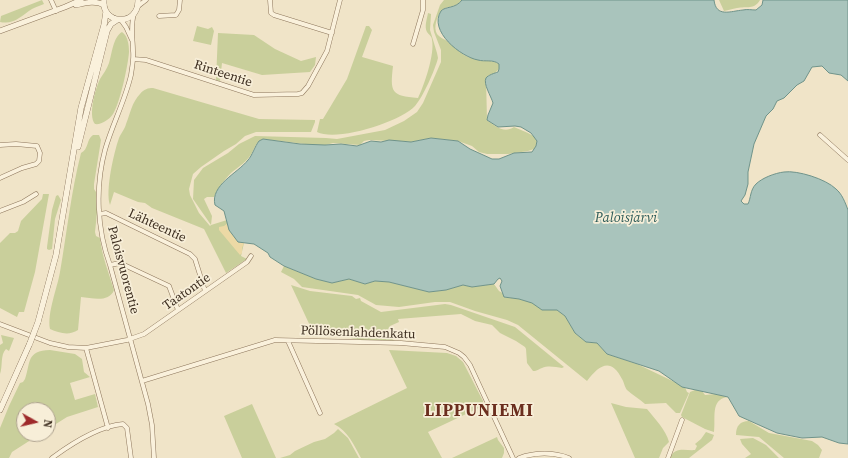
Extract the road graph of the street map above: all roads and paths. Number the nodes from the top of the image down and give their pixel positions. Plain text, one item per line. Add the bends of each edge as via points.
1 (52, 0) edge
2 (81, 0) edge
3 (138, 0) edge
4 (146, 0) edge
5 (180, 0) edge
6 (270, 0) edge
7 (340, 0) edge
8 (423, 0) edge
9 (104, 2) edge
10 (65, 7) junction
11 (137, 7) junction
12 (56, 11) junction
13 (106, 12) junction
14 (134, 14) junction
15 (159, 16) dead end
16 (119, 20) junction
17 (0, 31) edge
18 (332, 33) junction
19 (132, 40) junction
20 (413, 44) dead end
21 (133, 59) junction
22 (820, 135) dead end
23 (0, 145) edge
24 (848, 160) edge
25 (71, 170) junction
26 (0, 178) edge
27 (36, 194) dead end
28 (0, 211) edge
29 (100, 214) junction
30 (251, 256) dead end
31 (110, 265) junction
32 (205, 291) junction
33 (178, 310) junction
34 (0, 324) edge
35 (131, 339) junction
36 (288, 340) junction
37 (86, 348) junction
38 (142, 381) junction
39 (0, 410) edge
40 (320, 414) dead end
41 (682, 420) dead end
42 (108, 428) junction
43 (52, 458) edge
44 (131, 458) edge
45 (154, 458) edge
46 (513, 458) edge
47 (520, 458) edge
48 (569, 458) edge
49 (668, 458) edge

1 - 12 street
2 - 10 street
3 - 11 main road
4 - 11 street
5 - 15 street via 176,15
6 - 18 street via 271,13 274,15
7 - 18 street, Rinteentie
8 - 20 street via 423,10
9 - 10 street
9 - 13 main road
10 - 12 street
11 - 14 main road
12 - 17 street
13 - 16 main road
13 - 25 main road via 81,108
14 - 16 main road
14 - 19 street, Paloisvuorentie via 131,26
16 - 19 street, Paloisvuorentie via 126,27
16 - 25 main road via 109,27 105,38
18 - 21 street, Rinteentie via 323,59 305,90 298,94 254,95 146,60
19 - 21 street, Paloisvuorentie
21 - 29 street, Paloisvuorentie via 127,89 105,151 100,180
22 - 24 street
23 - 26 street via 37,146 40,153 36,164
25 - 39 main road, bridge via 56,255 38,322
27 - 28 street
29 - 31 street, Paloisvuorentie via 103,242
29 - 32 street, Lähteentie via 106,213 190,254 195,259
30 - 32 street, Taatontie via 247,262
31 - 33 street via 120,263 170,286
31 - 35 street, Paloisvuorentie
32 - 33 street, Taatontie
33 - 35 street, Taatontie via 144,334
34 - 37 street, Taatontie via 50,343
35 - 37 street, Taatontie
35 - 38 street, Paloisvuorentie
36 - 38 street, Pöllösenlahdenkatu via 275,340
36 - 40 street
36 - 46 street, Pöllösenlahdenkatu via 401,343 445,347 458,353 470,364
37 - 42 street
38 - 45 street, Paloisvuorentie via 151,415
41 - 49 street
42 - 43 street via 77,440
42 - 44 street via 125,425
47 - 48 street via 551,453

